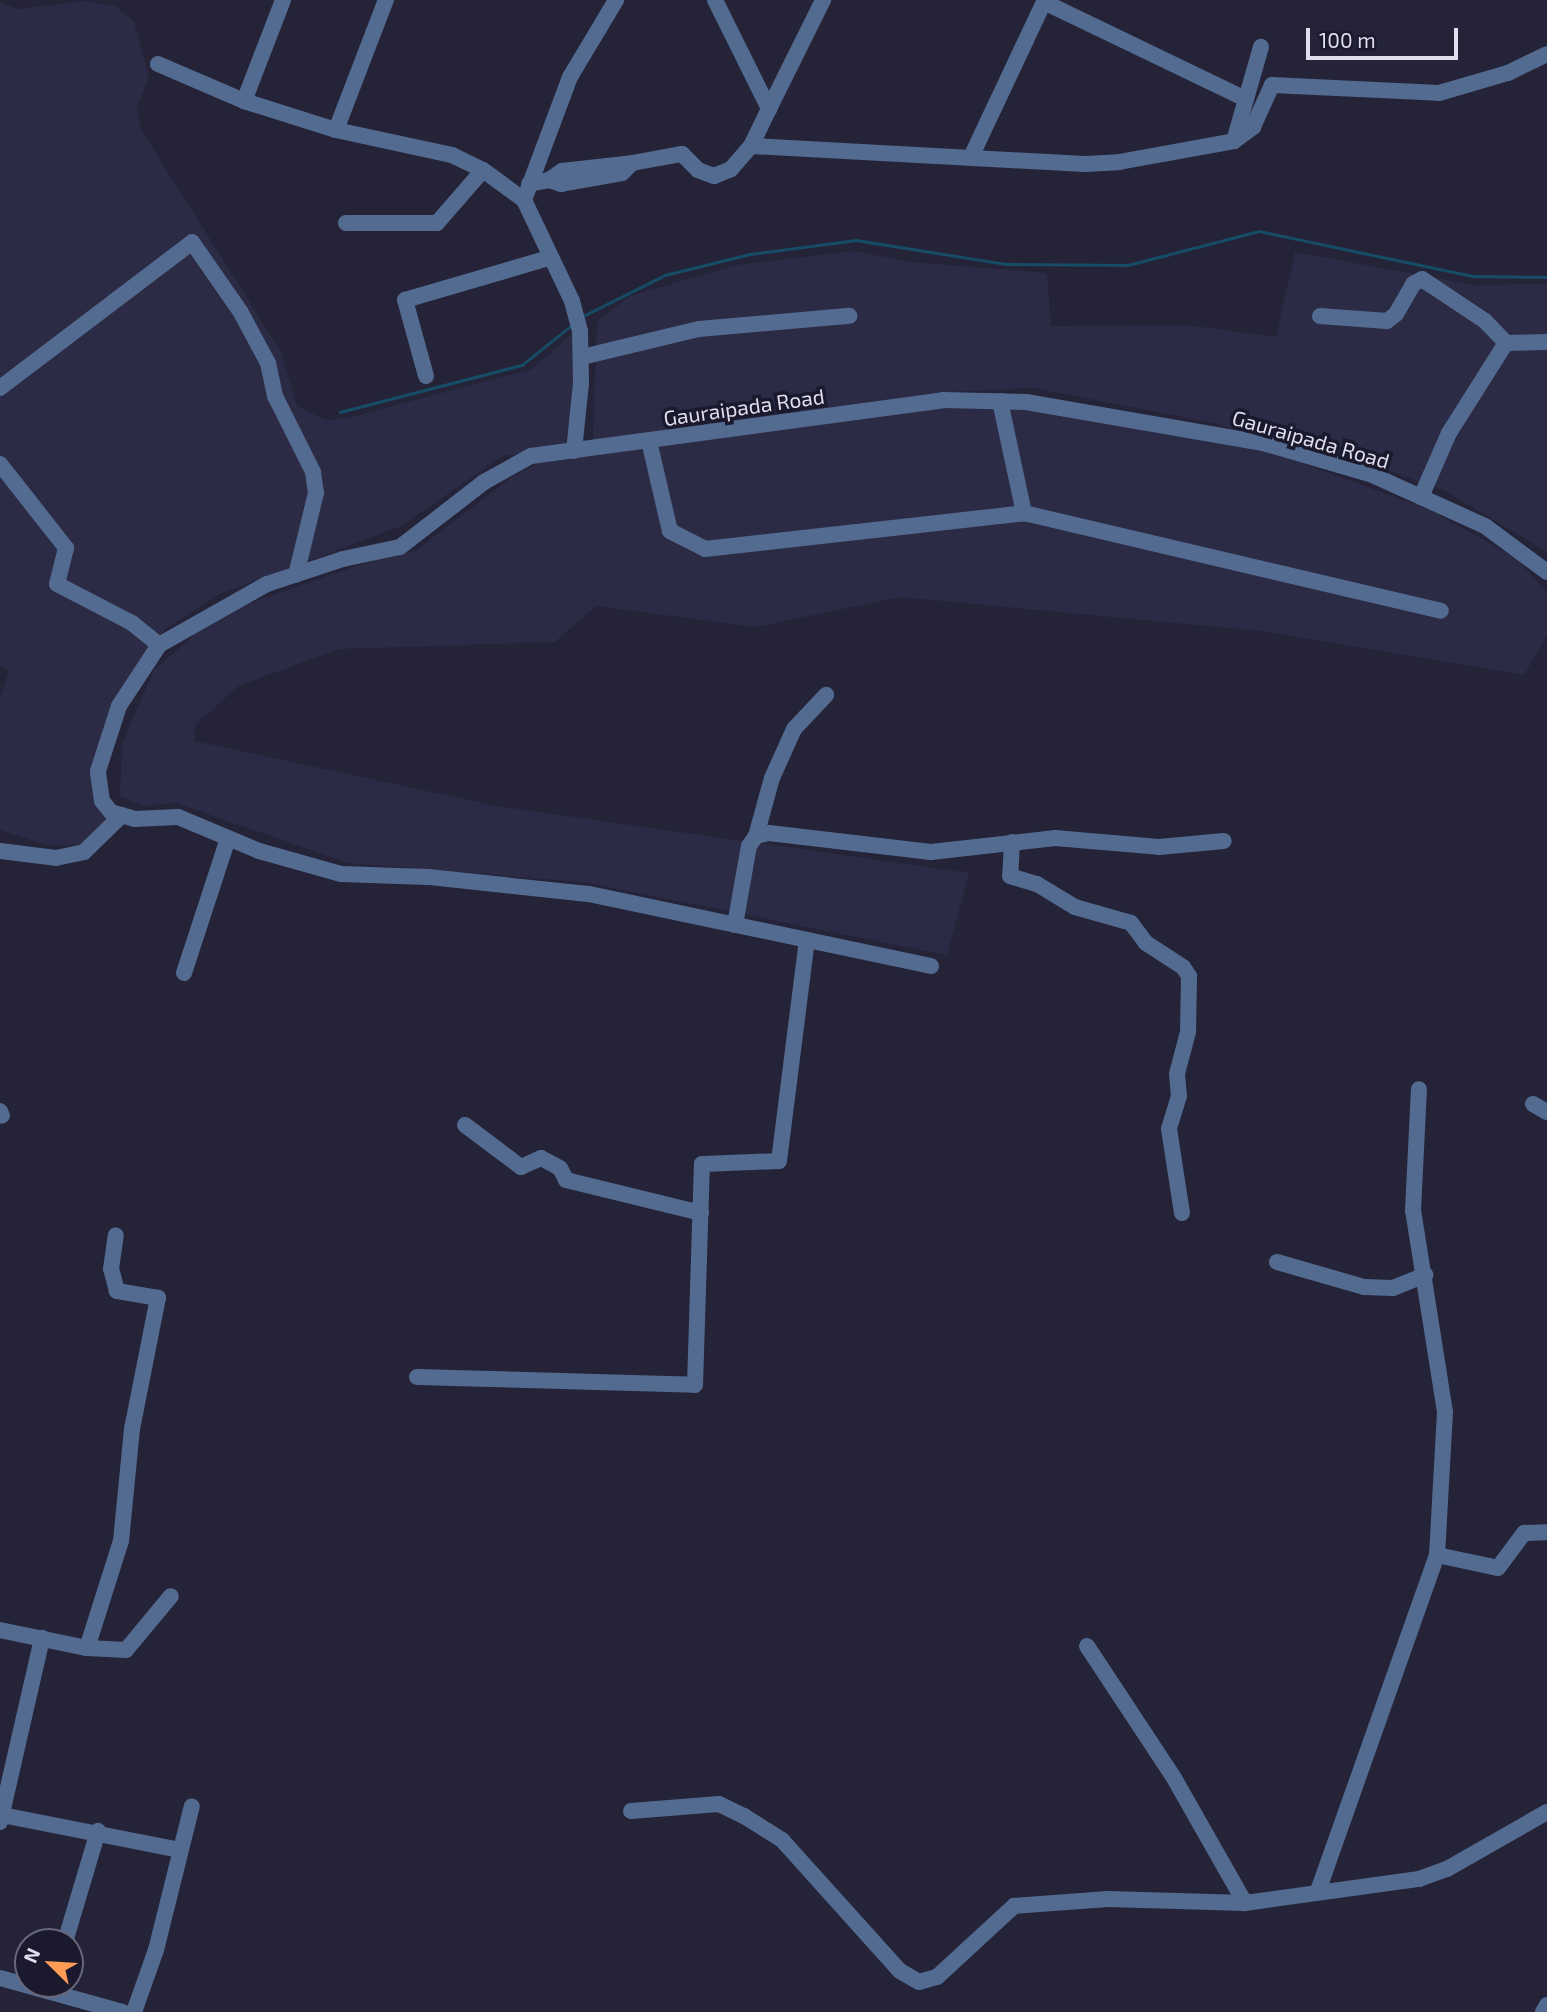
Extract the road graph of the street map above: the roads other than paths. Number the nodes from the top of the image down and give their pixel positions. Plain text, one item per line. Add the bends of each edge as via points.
1 (283, 0) edge
2 (386, 0) edge
3 (616, 0) edge
4 (715, 0) edge
5 (823, 0) edge
6 (1045, 1) edge
7 (1261, 47) dead end
8 (1547, 54) edge
9 (158, 64) dead end
10 (1246, 99) junction
11 (244, 101) junction
12 (769, 109) junction
13 (336, 130) junction
14 (1234, 141) junction
15 (751, 146) junction
16 (971, 157) junction
17 (483, 170) junction
18 (529, 184) junction
19 (524, 200) junction
20 (346, 223) dead end
21 (549, 258) junction
22 (849, 316) dead end
23 (1321, 316) dead end
24 (1547, 342) edge
25 (1506, 344) junction
26 (582, 357) junction
27 (426, 376) dead end
28 (0, 388) edge
29 (1000, 401) junction
30 (649, 441) junction
31 (574, 451) junction
32 (2, 471) edge
33 (1421, 497) junction
34 (1024, 513) junction
35 (1547, 572) edge
36 (296, 575) junction
37 (1441, 611) dead end
38 (159, 645) junction
39 (826, 695) dead end
40 (122, 815) junction
41 (756, 836) junction
42 (228, 838) junction
43 (1224, 841) dead end
44 (1012, 842) junction
45 (0, 851) edge
46 (735, 925) junction
47 (807, 940) junction
48 (931, 966) dead end
49 (184, 973) dead end
50 (1419, 1089) dead end
51 (1533, 1104) dead end
52 (1547, 1112) edge
53 (465, 1125) dead end
54 (701, 1213) junction
55 (1182, 1213) dead end
56 (116, 1235) dead end
57 (1277, 1262) dead end
58 (1424, 1275) junction
59 (417, 1377) dead end
60 (1547, 1532) edge
61 (1437, 1555) junction
62 (171, 1596) dead end
63 (0, 1630) edge
64 (42, 1638) junction
65 (1087, 1646) dead end
66 (87, 1648) junction
67 (4, 1794) edge
68 (192, 1806) dead end
69 (631, 1811) dead end
70 (1547, 1812) edge
71 (1, 1819) edge
72 (98, 1831) junction
73 (181, 1850) junction
74 (1318, 1891) junction
75 (1245, 1903) junction
76 (69, 1928) edge
77 (1547, 2005) edge
78 (86, 2007) edge
79 (123, 2012) edge
80 (134, 2012) edge
81 (1543, 2012) edge

1 - 11 street
2 - 13 street
3 - 18 street via 570,77
4 - 12 street
5 - 12 street
6 - 10 street
6 - 16 street
7 - 10 street
8 - 14 street via 1508,73 1439,93 1272,85 1253,127
9 - 11 street
10 - 14 street
11 - 13 street
12 - 15 street
13 - 17 street via 452,155
14 - 16 street via 1102,164
15 - 16 street
15 - 18 street via 731,169 714,176 698,170 682,154 632,163 622,173 561,184 549,180
17 - 19 street
17 - 20 street via 437,223
18 - 19 street
19 - 21 street
21 - 26 street via 572,300
21 - 27 street via 405,300
22 - 26 street via 699,329
23 - 25 street via 1387,321 1413,284 1422,279 1485,321
24 - 25 street
25 - 33 street via 1449,433
26 - 31 street
28 - 36 street via 192,242 240,311 268,363 275,396 313,472 317,494
29 - 30 street, Gauraipada Road via 943,400
29 - 33 street, Gauraipada Road via 1145,420 1263,443 1370,474
29 - 34 street
30 - 31 street, Gauraipada Road
30 - 34 street via 670,531 705,549
31 - 36 street, Gauraipada Road via 531,456 484,482 400,547
32 - 38 street via 66,548 57,584 132,623
33 - 35 street, Gauraipada Road via 1485,526
34 - 37 street
36 - 38 street, Gauraipada Road via 198,618
38 - 40 street, Gauraipada Road via 119,706 98,771 103,801 111,812
39 - 41 street via 794,729 772,778
40 - 42 street via 178,817
40 - 45 street via 84,852 56,858
41 - 44 street via 769,833 931,852
41 - 46 street via 749,846
42 - 46 street via 341,874 428,877 588,894
42 - 49 street
43 - 44 street via 1159,847 1055,838
44 - 55 street via 1010,876 1037,884 1075,907 1131,923 1146,943 1189,976 1188,1032 1169,1129
46 - 47 street
47 - 48 street
47 - 54 street via 779,1161 702,1164
50 - 58 street via 1413,1211
51 - 52 street
53 - 54 street via 521,1167 541,1158 560,1168 566,1180
54 - 59 street via 695,1385
56 - 66 street via 111,1269 117,1291 158,1298 132,1429 121,1541
57 - 58 street via 1364,1287 1392,1288
58 - 61 street via 1445,1412
60 - 61 street via 1524,1533 1498,1568
61 - 74 street
62 - 66 street via 127,1650
63 - 64 street
64 - 66 street
64 - 67 street
65 - 75 street via 1174,1777
67 - 71 street
68 - 73 street
69 - 75 street via 719,1804 744,1816 782,1840 900,1972 919,1982 937,1977 1014,1906 1108,1899
70 - 74 street via 1428,1875
71 - 72 street
72 - 73 street
72 - 76 street
73 - 80 street
74 - 75 street
77 - 81 street
78 - 79 street

